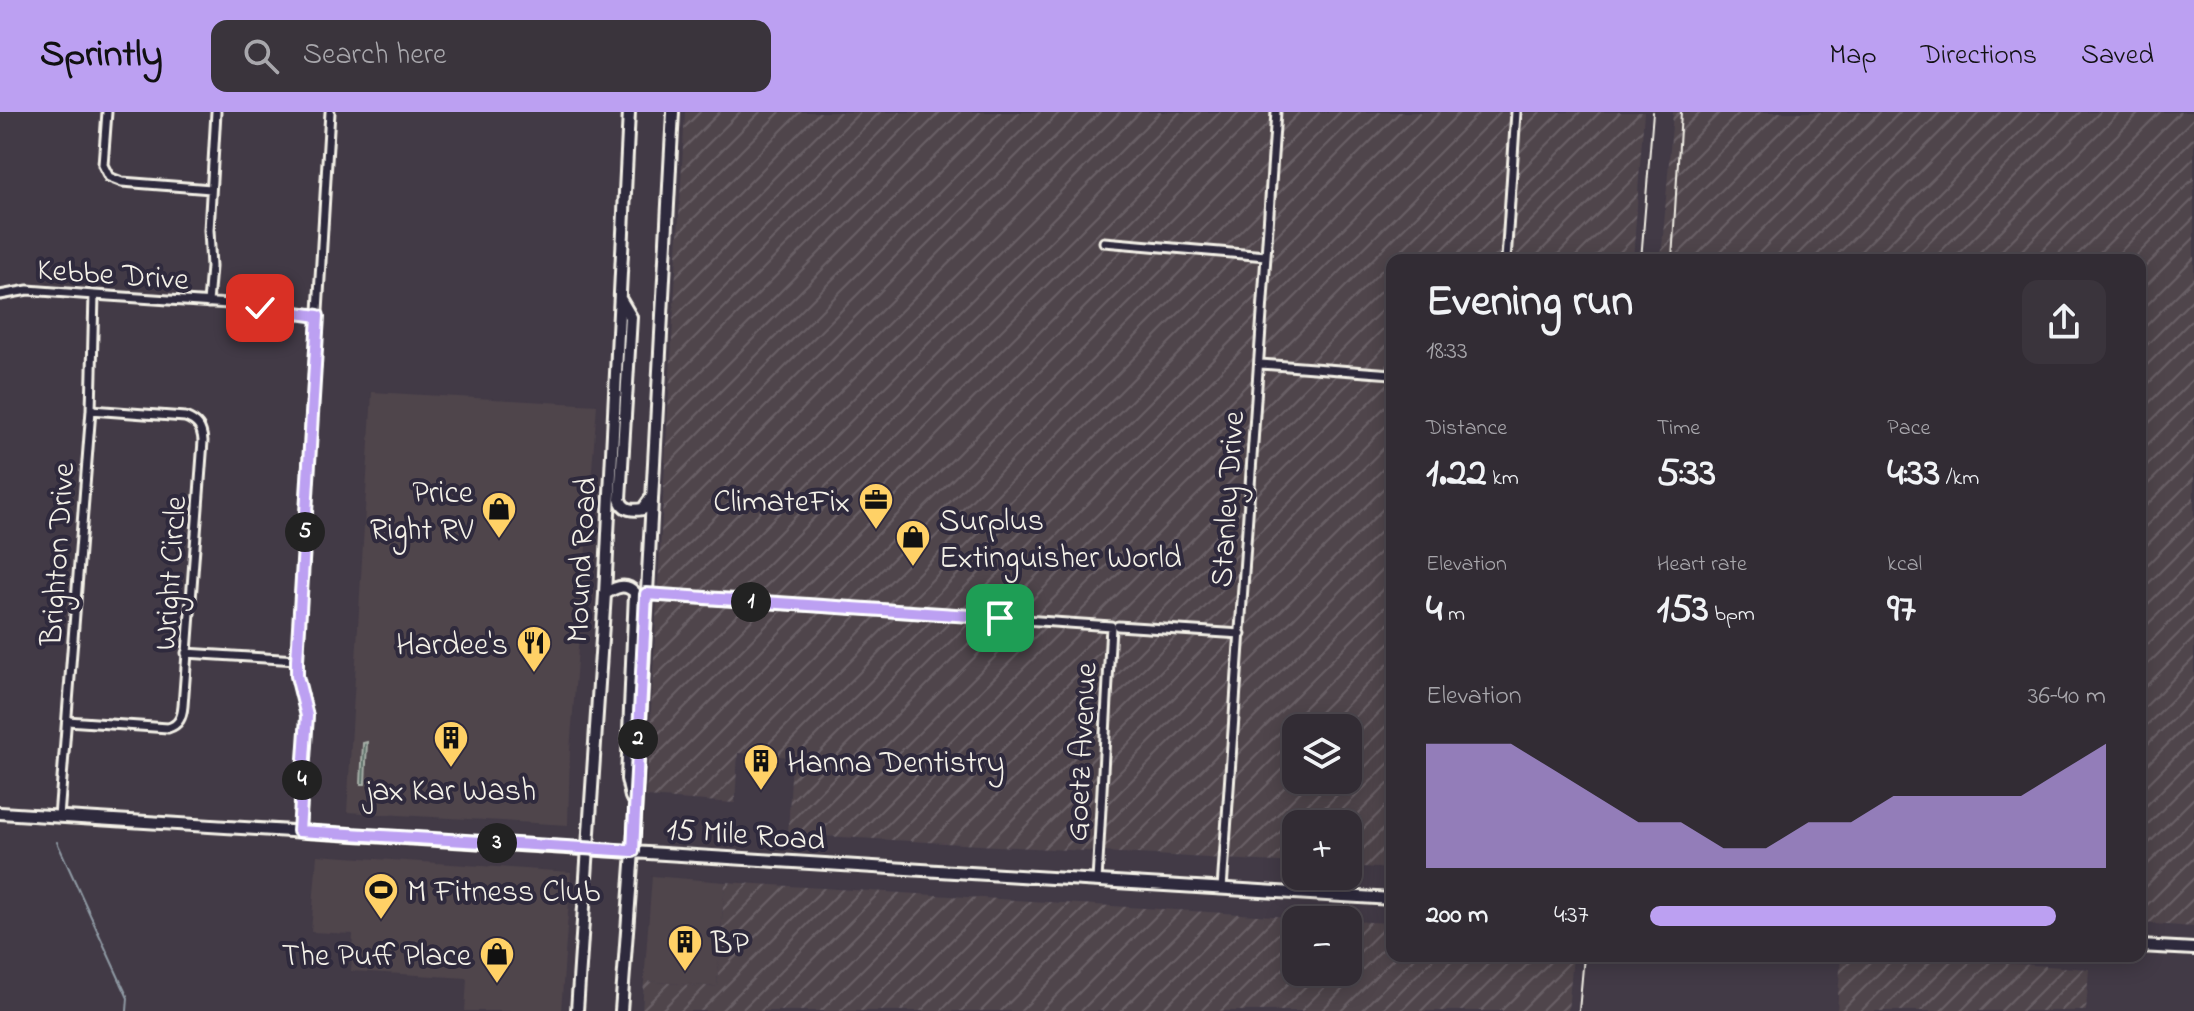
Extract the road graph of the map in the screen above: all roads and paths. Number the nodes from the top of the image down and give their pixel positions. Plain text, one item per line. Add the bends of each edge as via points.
1 (107, 112) edge
2 (216, 112) edge
3 (330, 112) edge
4 (629, 112) edge
5 (673, 112) edge
6 (1276, 112) edge
7 (1516, 112) edge
8 (211, 189) junction
9 (1104, 242) dead end
10 (1506, 254) edge
11 (1266, 256) junction
12 (0, 295) edge
13 (94, 295) junction
14 (620, 299) junction
15 (208, 303) junction
16 (318, 316) junction
17 (1260, 364) junction
18 (1386, 374) edge
19 (91, 410) junction
20 (652, 496) junction
21 (605, 594) junction
22 (646, 594) junction
23 (1114, 626) junction
24 (1241, 634) junction
25 (186, 653) junction
26 (297, 660) junction
27 (67, 721) junction
28 (634, 810) junction
29 (0, 813) edge
30 (59, 817) junction
31 (299, 831) junction
32 (587, 848) junction
33 (633, 851) junction
34 (1097, 881) junction
35 (1222, 889) junction
36 (1386, 899) edge
37 (2146, 946) edge
38 (2194, 949) edge
39 (577, 1011) edge
40 (621, 1011) edge

1 - 8 street via 103,165 109,177
2 - 8 street
3 - 16 street
4 - 14 main road, Mound Road
5 - 20 main road
6 - 11 street, Stanley Drive
7 - 10 street
8 - 15 street
9 - 11 street
11 - 17 street, Stanley Drive
12 - 13 street, Kebbe Drive via 28,290
13 - 15 street, Kebbe Drive
13 - 19 street, Brighton Drive
14 - 20 main road via 631,317 620,499 633,511 643,509
14 - 21 main road, Mound Road
15 - 16 street, Kebbe Drive
16 - 26 street
17 - 18 street
17 - 24 street, Stanley Drive
19 - 25 street, Wright Circle via 185,417 201,429
19 - 27 street, Brighton Drive
20 - 22 main road
21 - 28 main road via 623,586 635,593 627,779
21 - 32 main road, Mound Road
22 - 23 street
22 - 28 main road
23 - 24 street
23 - 34 street, Goetz Avenue
24 - 35 street, Stanley Drive
25 - 26 street
25 - 27 street, Wright Circle via 182,714 174,726
26 - 31 street via 307,716
27 - 30 street, Brighton Drive
28 - 33 main road
29 - 30 main road, 15 Mile Road
30 - 31 main road, 15 Mile Road
31 - 32 main road, 15 Mile Road
32 - 33 main road, 15 Mile Road
32 - 39 main road, Mound Road
33 - 34 main road, 15 Mile Road
33 - 40 main road
34 - 35 main road, 15 Mile Road
35 - 36 main road, 15 Mile Road
37 - 38 main road

